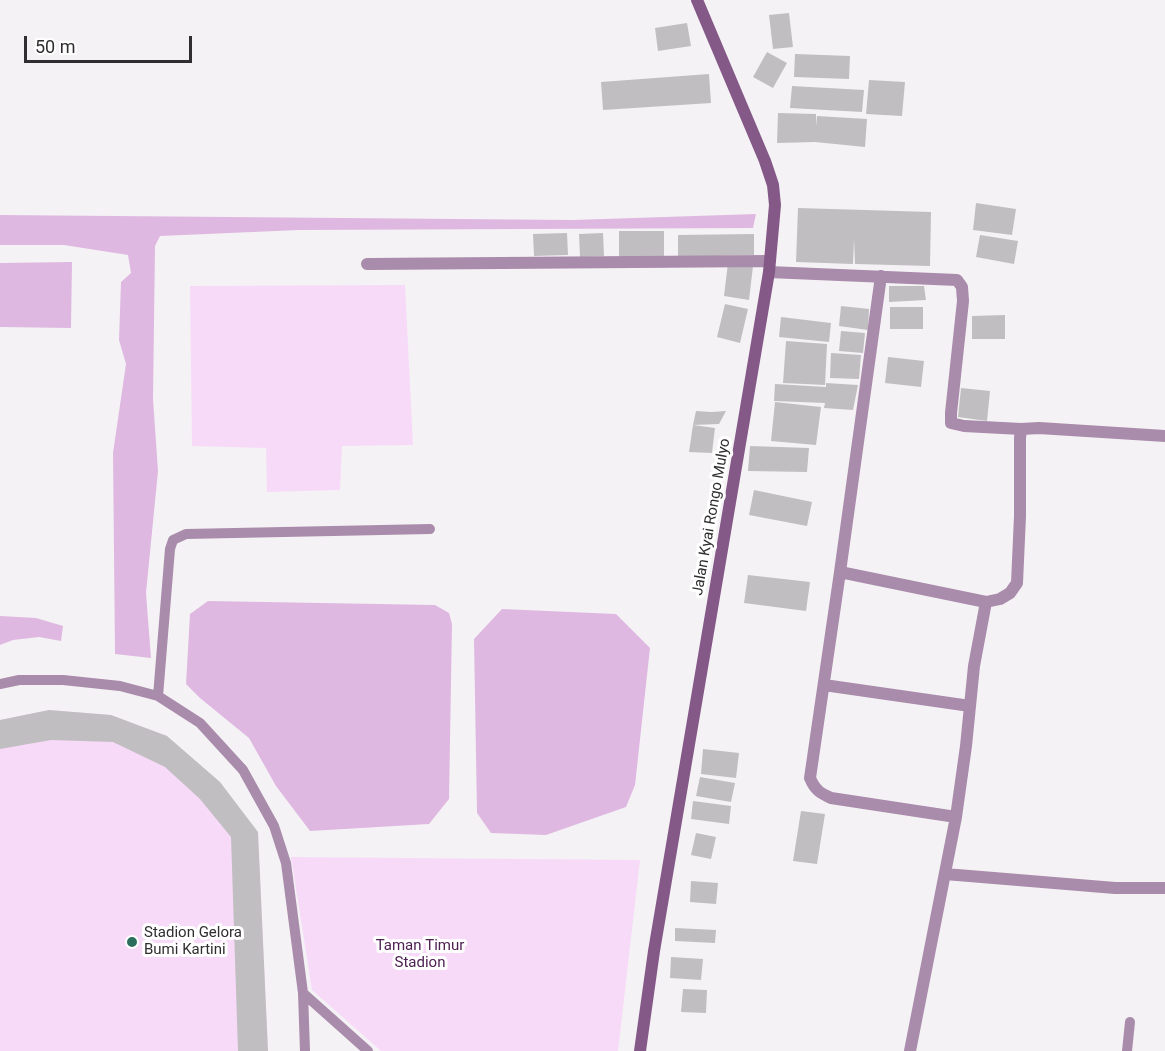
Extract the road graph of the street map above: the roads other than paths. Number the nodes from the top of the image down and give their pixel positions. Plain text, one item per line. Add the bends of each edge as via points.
1 (697, 0) edge
2 (367, 264) dead end
3 (769, 267) junction
4 (881, 276) junction
5 (1021, 429) junction
6 (1165, 436) edge
7 (430, 529) dead end
8 (840, 572) junction
9 (986, 602) junction
10 (0, 684) edge
11 (824, 685) junction
12 (158, 696) junction
13 (970, 706) junction
14 (956, 817) junction
15 (945, 874) junction
16 (1165, 888) edge
17 (303, 993) junction
18 (1130, 1022) dead end
19 (304, 1051) edge
20 (368, 1051) edge
21 (640, 1051) edge
22 (910, 1051) edge
23 (1127, 1051) edge

1 - 3 street, Jalan Kyai Rongo Mulyo via 773,185
2 - 3 street
3 - 4 street
3 - 21 street, Jalan Kyai Rongo Mulyo
4 - 5 street via 957,280 963,301 951,423
4 - 8 street
5 - 6 street
5 - 9 street via 1017,583 1010,593
7 - 12 lane via 186,534 173,540
8 - 9 street
8 - 11 street
9 - 13 street
10 - 12 lane via 63,680 120,686
11 - 13 street
11 - 14 street via 810,778 814,788 831,798
12 - 17 lane via 200,723 243,770 274,826 286,863
13 - 14 street
14 - 15 street
15 - 16 street via 1115,888
15 - 22 street
17 - 19 lane
17 - 20 lane
18 - 23 lane

